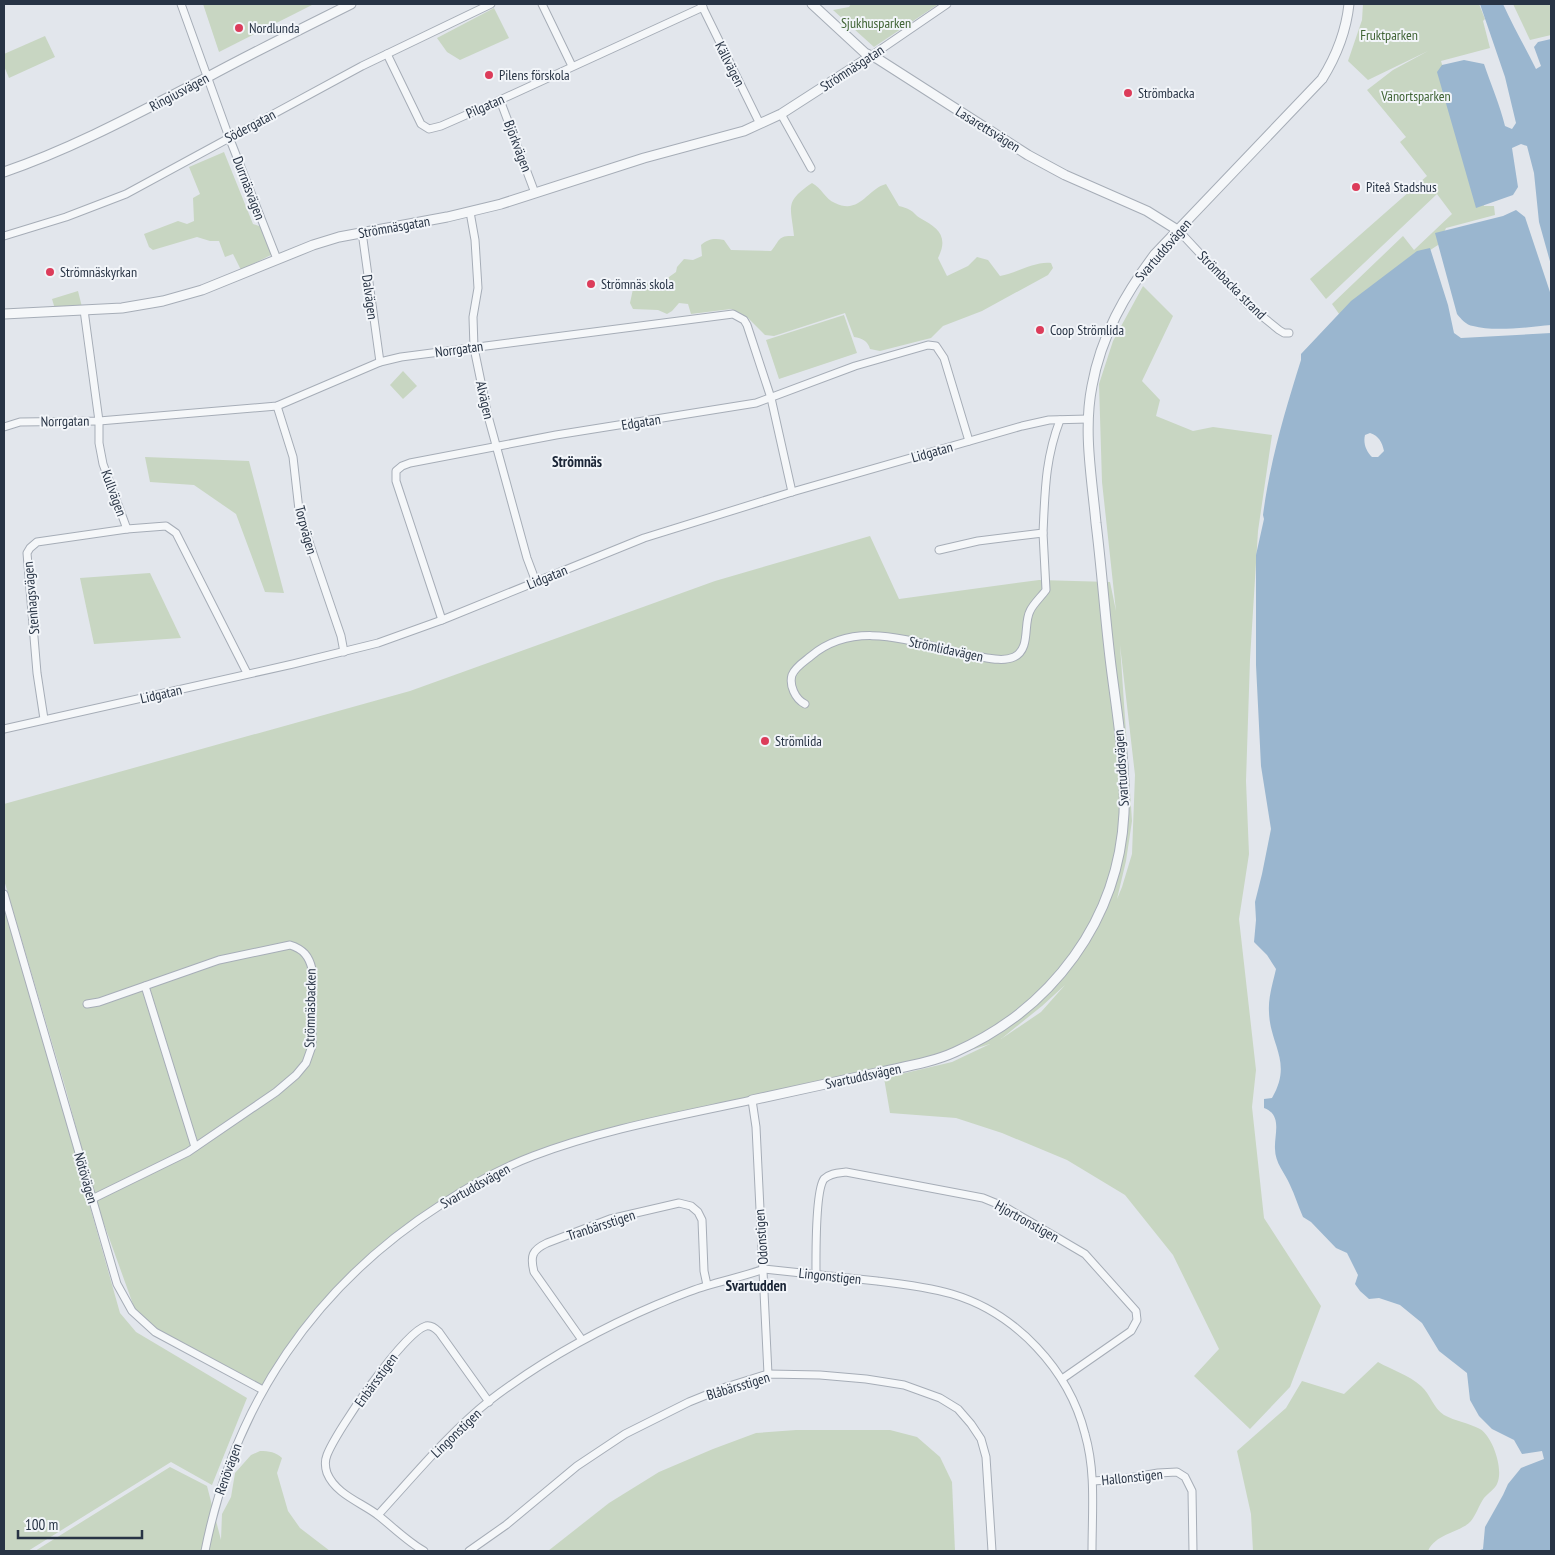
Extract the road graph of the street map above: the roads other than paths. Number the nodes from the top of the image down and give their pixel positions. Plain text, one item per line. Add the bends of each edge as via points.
1 (181, 4) edge
2 (351, 4) edge
3 (491, 4) edge
4 (542, 4) edge
5 (812, 4) edge
6 (947, 4) edge
7 (1349, 4) edge
8 (702, 5) edge
9 (387, 54) junction
10 (871, 56) junction
11 (572, 66) junction
12 (208, 76) junction
13 (500, 100) junction
14 (781, 114) junction
15 (760, 124) junction
16 (229, 137) junction
17 (811, 168) dead end
18 (4, 172) edge
19 (535, 193) junction
20 (470, 212) junction
21 (1179, 231) junction
22 (362, 232) junction
23 (4, 236) edge
24 (277, 259) junction
25 (84, 310) junction
26 (4, 314) edge
27 (1289, 333) dead end
28 (474, 348) junction
29 (380, 362) junction
30 (771, 398) junction
31 (277, 406) junction
32 (1088, 419) junction
33 (99, 420) junction
34 (1060, 420) junction
35 (4, 427) edge
36 (969, 441) junction
37 (497, 446) junction
38 (792, 492) junction
39 (127, 529) junction
40 (1043, 533) junction
41 (939, 550) dead end
42 (536, 582) junction
43 (442, 620) junction
44 (344, 652) junction
45 (248, 673) junction
46 (805, 704) dead end
47 (44, 719) junction
48 (4, 729) edge
49 (4, 894) edge
50 (145, 986) junction
51 (87, 1004) dead end
52 (752, 1100) junction
53 (195, 1147) junction
54 (92, 1199) junction
55 (764, 1269) junction
56 (816, 1274) junction
57 (707, 1286) junction
58 (582, 1340) junction
59 (768, 1374) junction
60 (1062, 1379) junction
61 (263, 1390) junction
62 (489, 1402) junction
63 (1093, 1481) junction
64 (378, 1515) junction
65 (205, 1551) edge
66 (424, 1551) edge
67 (469, 1551) edge
68 (992, 1551) edge
69 (1092, 1551) edge
70 (1193, 1551) edge

1 - 12 street, Durrnäsvägen
2 - 12 street, Ringiusvägen
3 - 9 street, Södergatan
4 - 11 street
5 - 10 street, Lasarettsvägen
6 - 10 street, Strömnäsgatan
7 - 21 street, Svartuddsvägen via 1343,39 1322,79
8 - 11 street, Pilgatan via 666,25
8 - 15 street, Källvägen
9 - 13 street, Pilgatan via 424,127 441,126
9 - 16 street, Södergatan
10 - 14 street, Strömnäsgatan
10 - 21 street, Lasarettsvägen via 1042,163 1147,211
11 - 13 street, Pilgatan
12 - 16 street, Durrnäsvägen
12 - 18 street, Ringiusvägen via 75,143
13 - 19 street, Björkvägen
14 - 15 street, Strömnäsgatan
14 - 17 street
15 - 19 street, Strömnäsgatan
16 - 23 street, Södergatan via 126,194 66,218
16 - 24 street, Durrnäsvägen
19 - 20 street, Strömnäsgatan
20 - 22 street, Strömnäsgatan
20 - 28 street, Alvägen via 478,288 473,316
21 - 27 street, Strömbacka strand via 1247,304 1279,330
21 - 32 street, Svartuddsvägen via 1146,267 1106,335 1091,388
22 - 24 street, Strömnäsgatan
22 - 29 street, Dalvägen
24 - 25 street, Strömnäsgatan via 180,297 122,308
25 - 26 street, Strömnäsgatan
25 - 33 street, Kullvägen
28 - 29 street, Norrgatan
28 - 30 street, Norrgatan via 733,314 747,325
28 - 37 street, Alvägen
29 - 31 street, Norrgatan
30 - 36 street, Edgatan via 855,366 928,344 936,346 944,358
30 - 37 street, Edgatan via 730,408
30 - 38 street, Norrgatan
31 - 33 street, Norrgatan
31 - 44 street, Torpvägen via 293,457 299,510
32 - 34 street, Lidgatan
32 - 52 street, Svartuddsvägen via 1124,793 1118,857 1105,901 1094,924 1078,952 1041,996 989,1035 953,1053 910,1066
33 - 35 street, Norrgatan via 20,422
33 - 39 street, Kullvägen via 103,464
34 - 36 street, Lidgatan via 1022,426
34 - 40 street, Strömlidavägen via 1051,444 1045,482
36 - 38 street, Lidgatan
37 - 42 street, Alvägen
37 - 43 street, Edgatan via 410,463 396,471 396,481
38 - 42 street, Lidgatan via 644,538
39 - 45 street, Kullvägen via 166,526 176,533
39 - 47 street, Stenhagsvägen via 37,542 27,553
40 - 41 street via 978,541
40 - 46 street, Strömlidavägen via 1046,590 1030,611 1022,650 1016,656 986,658 871,634 855,636 816,652 795,670 792,676 794,692
42 - 43 street, Lidgatan
43 - 44 street, Lidgatan
44 - 45 street, Lidgatan
45 - 47 street, Lidgatan
47 - 48 street, Lidgatan
49 - 54 street, Nötövägen
50 - 51 street, Strömnäsbacken
50 - 53 street
50 - 53 street, Strömnäsbacken via 219,960 290,945 305,953 311,962 312,1046 306,1063 291,1081
52 - 55 street, Odonstigen
52 - 61 street, Svartuddsvägen via 562,1145 501,1170 462,1191 400,1233 332,1294 296,1339
53 - 54 street, Strömnäsbacken
54 - 61 street, Nötövägen via 117,1284 138,1318 163,1337
55 - 56 street, Lingonstigen
55 - 57 street, Lingonstigen
55 - 59 street, Odonstigen
56 - 60 street, Lingonstigen via 906,1285 971,1300 1030,1340
56 - 60 street, Hjortronstigen via 820,1196 823,1180 830,1175 846,1172 983,1198 1005,1207 1085,1254 1136,1311 1137,1320 1131,1331
57 - 58 street, Lingonstigen via 654,1306
57 - 58 street, Tranbärsstigen via 702,1220 691,1206 680,1203 610,1219 540,1246 531,1261 534,1272
58 - 62 street, Lingonstigen
59 - 67 street, Blåbärsstigen via 689,1402 625,1434 577,1466
59 - 68 street, Blåbärsstigen via 820,1375 904,1385 940,1398 958,1409 981,1439 986,1457
60 - 63 street, Lingonstigen via 1085,1434
61 - 65 street, Renövägen via 236,1445
62 - 64 street, Lingonstigen via 443,1445
62 - 64 street, Enbärsstigen via 432,1326 418,1330 397,1350 353,1410 325,1463 334,1484
63 - 69 street, Lingonstigen
63 - 70 street, Hallonstigen via 1177,1472 1185,1477 1192,1491
64 - 66 street

